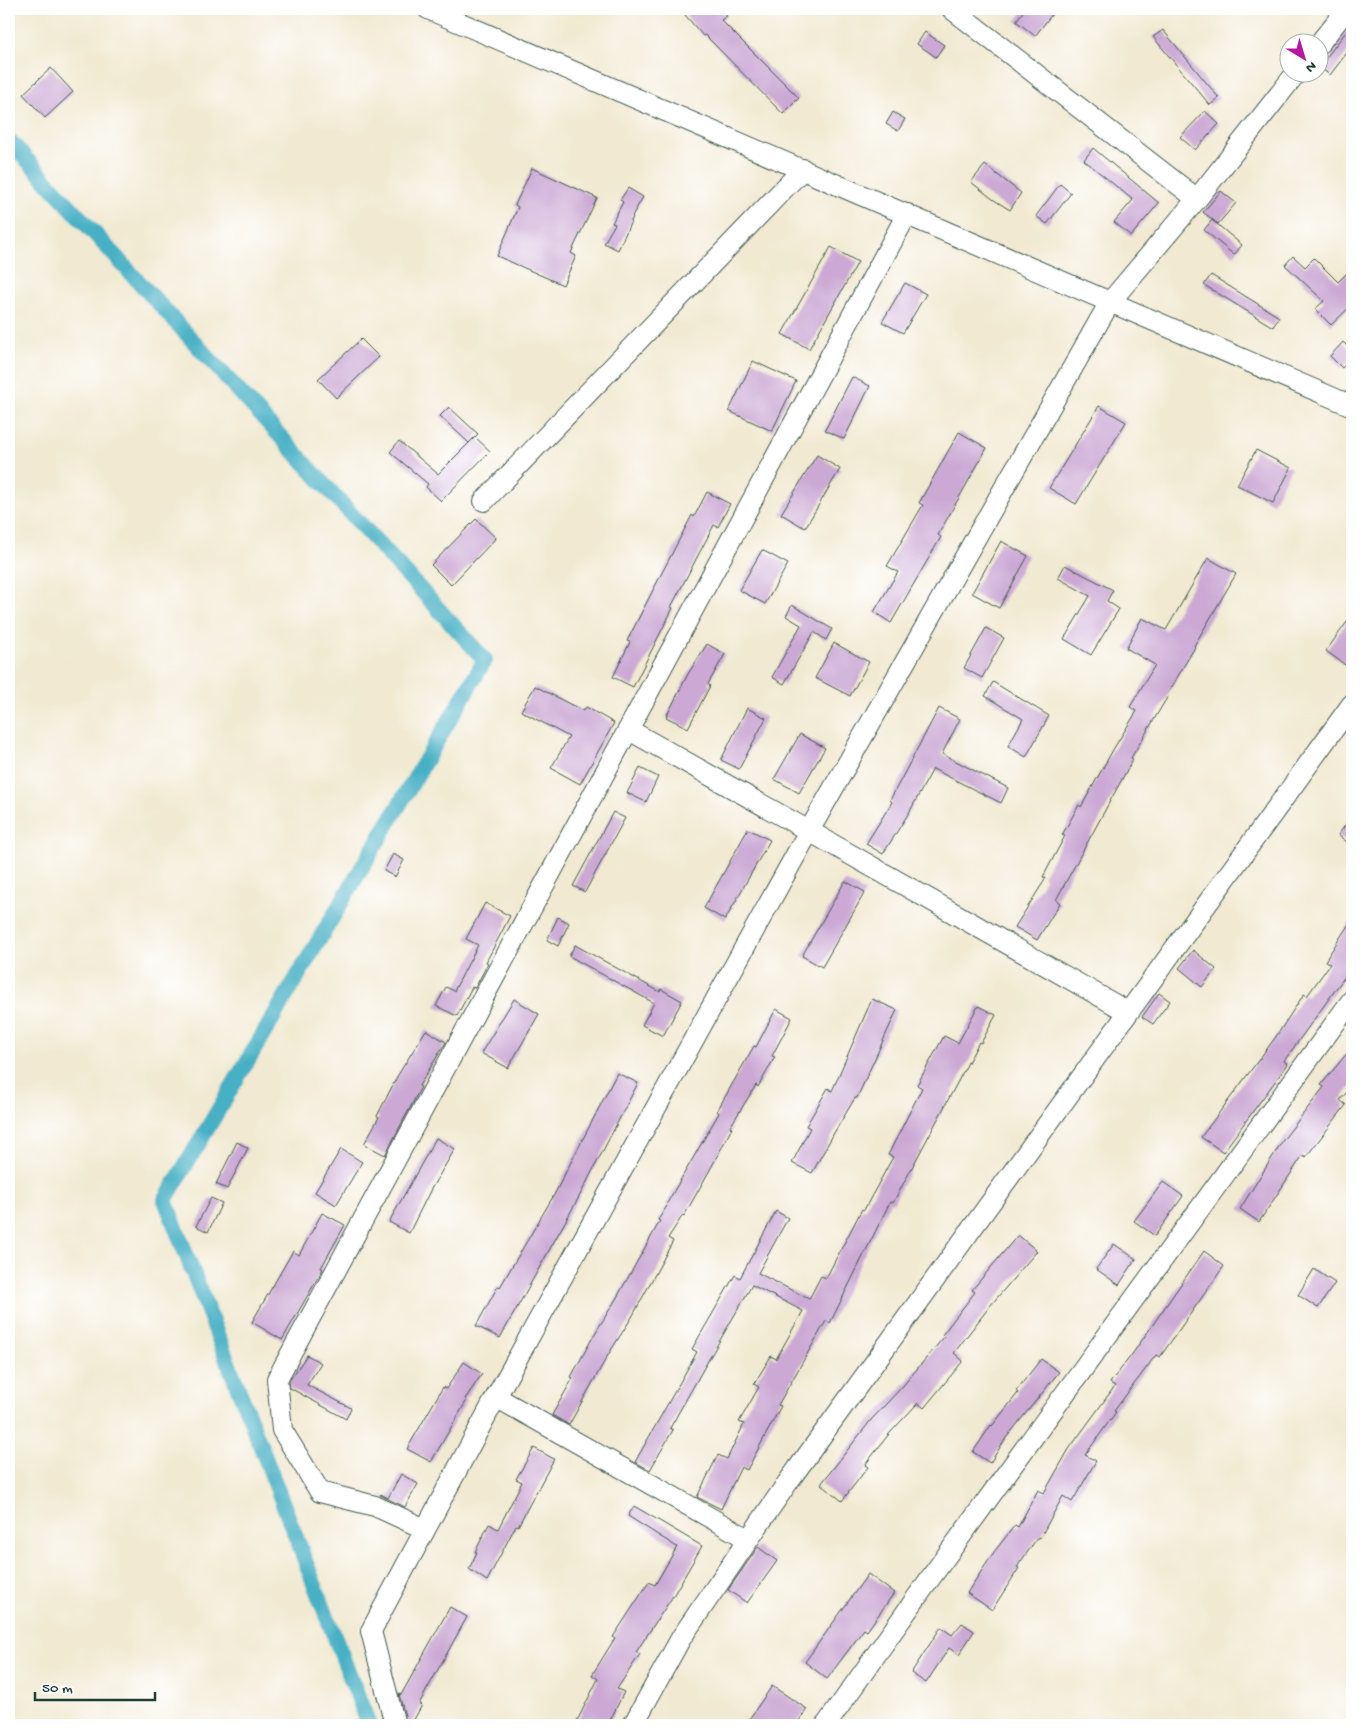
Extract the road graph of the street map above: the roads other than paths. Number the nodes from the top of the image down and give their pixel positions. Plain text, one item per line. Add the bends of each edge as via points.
1 (428, 9) edge
2 (952, 9) edge
3 (1347, 9) edge
4 (1328, 33) edge
5 (1289, 82) edge
6 (803, 170) junction
7 (1197, 199) junction
8 (907, 214) junction
9 (1110, 302) junction
10 (1352, 406) edge
11 (484, 501) dead end
12 (1352, 704) edge
13 (628, 730) junction
14 (809, 831) junction
15 (1352, 1000) edge
16 (1128, 1012) junction
17 (496, 1397) junction
18 (425, 1528) junction
19 (748, 1539) junction
20 (395, 1725) edge
21 (633, 1725) edge
22 (826, 1725) edge

1 - 6 street
2 - 7 street
3 - 4 street
5 - 7 street
6 - 8 street
6 - 11 street
7 - 9 street
8 - 9 street
8 - 13 street
9 - 10 street
9 - 14 street
12 - 16 street
13 - 14 street
13 - 18 street via 277,1379 282,1430 320,1492 375,1506
14 - 16 street
14 - 17 street
15 - 22 street
16 - 19 street
17 - 18 street
17 - 19 street
18 - 20 street via 371,1631
19 - 21 street via 681,1638

